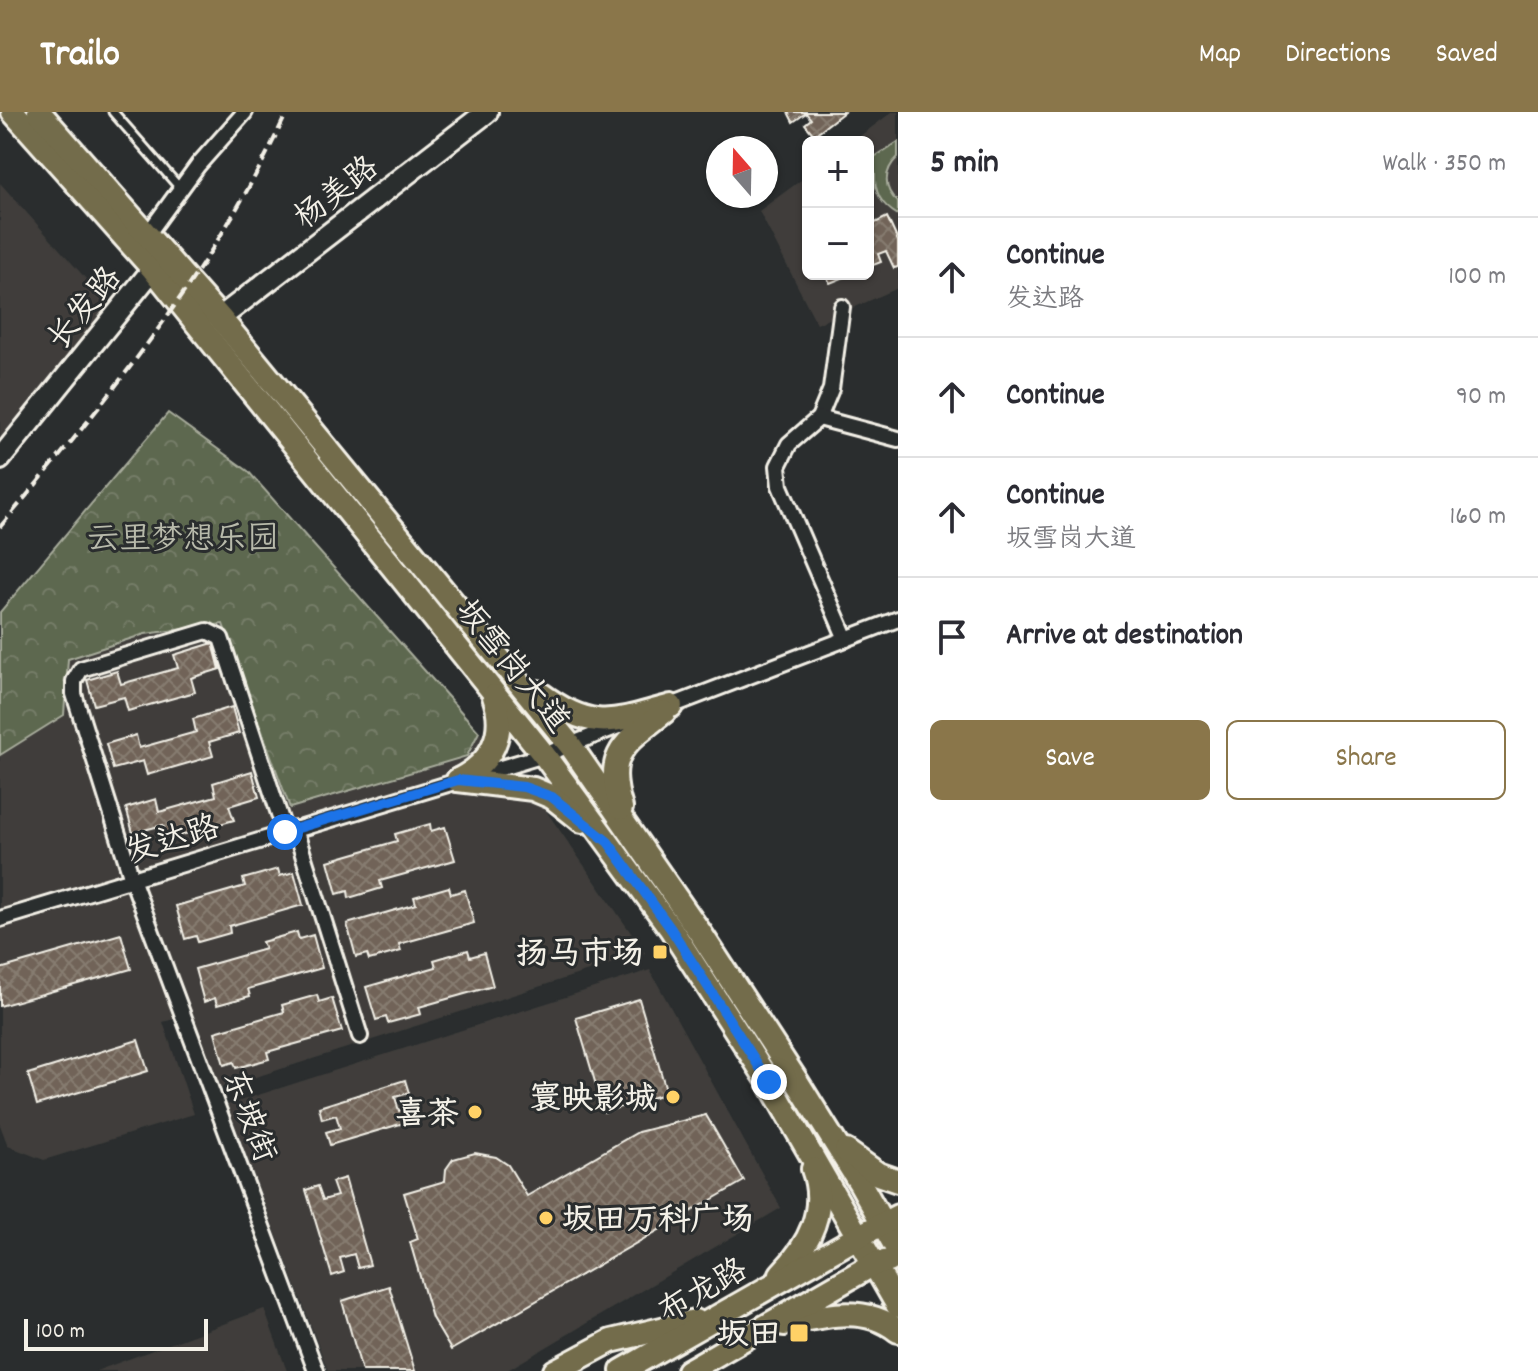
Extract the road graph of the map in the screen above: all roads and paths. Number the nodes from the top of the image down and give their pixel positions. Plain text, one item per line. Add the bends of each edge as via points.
1 (13, 112) edge
2 (39, 112) edge
3 (113, 112) edge
4 (245, 112) edge
5 (487, 112) edge
6 (182, 190) junction
7 (147, 235) junction
8 (153, 269) junction
9 (842, 307) dead end
10 (220, 318) junction
11 (819, 418) junction
12 (898, 439) edge
13 (0, 459) edge
14 (898, 619) edge
15 (846, 639) junction
16 (508, 668) junction
17 (486, 682) junction
18 (671, 706) junction
19 (570, 745) junction
20 (544, 755) junction
21 (458, 780) junction
22 (628, 830) junction
23 (290, 831) junction
24 (608, 842) junction
25 (132, 879) junction
26 (0, 919) edge
27 (360, 1036) dead end
28 (798, 1131) junction
29 (833, 1140) junction
30 (898, 1181) edge
31 (890, 1220) edge
32 (859, 1236) junction
33 (898, 1251) edge
34 (898, 1259) edge
35 (874, 1264) junction
36 (766, 1290) junction
37 (898, 1306) edge
38 (720, 1316) junction
39 (760, 1330) junction
40 (898, 1331) edge
41 (316, 1371) edge
42 (555, 1371) edge
43 (622, 1371) edge
44 (688, 1371) edge

1 - 8 main road, 坂雪岗大道
2 - 7 main road, 坂雪岗大道
3 - 6 lane
4 - 6 street
5 - 10 street, 杨美路
6 - 7 street
7 - 10 main road, 坂雪岗大道
8 - 13 street, 长发路
8 - 17 main road, 坂雪岗大道
9 - 11 street via 831,389
10 - 16 main road, 坂雪岗大道
11 - 12 street
11 - 15 street via 789,444 778,466 780,486
14 - 15 street, 发达路
15 - 18 street, 发达路
16 - 18 main road via 567,713 584,719 621,720
16 - 19 main road, 坂雪岗大道
17 - 20 main road, 坂雪岗大道
17 - 21 main road via 498,708 497,738 483,764
18 - 19 street, 发达路
18 - 22 main road via 627,743 615,765 614,784
19 - 20 street, 发达路
19 - 22 main road, 坂雪岗大道
20 - 21 street, 发达路
20 - 24 main road, 坂雪岗大道
21 - 23 street, 发达路
21 - 24 main road via 543,792
22 - 29 main road, 坂雪岗大道
23 - 25 street, 发达路
23 - 25 street, 东坡街 via 221,638 207,631 81,669 74,694
23 - 27 street
24 - 28 main road, 坂雪岗大道 via 671,929
25 - 26 street, 发达路
25 - 41 street, 东坡街
28 - 32 main road, 坂雪岗大道
28 - 36 main road via 815,1174 818,1214 798,1257
29 - 30 main road via 855,1160
29 - 31 main road, 坂雪岗大道
31 - 32 main road, 布龙路
31 - 33 main road, 坂雪岗大道
32 - 35 main road, 坂雪岗大道
32 - 36 main road, 布龙路
34 - 35 main road, 布龙路
35 - 37 main road, 坂雪岗大道
35 - 39 main road, 布龙路
36 - 38 main road, 布龙路
38 - 42 main road via 611,1341
38 - 43 main road, 布龙路
39 - 40 main road via 839,1314 866,1315
39 - 44 main road, 布龙路

